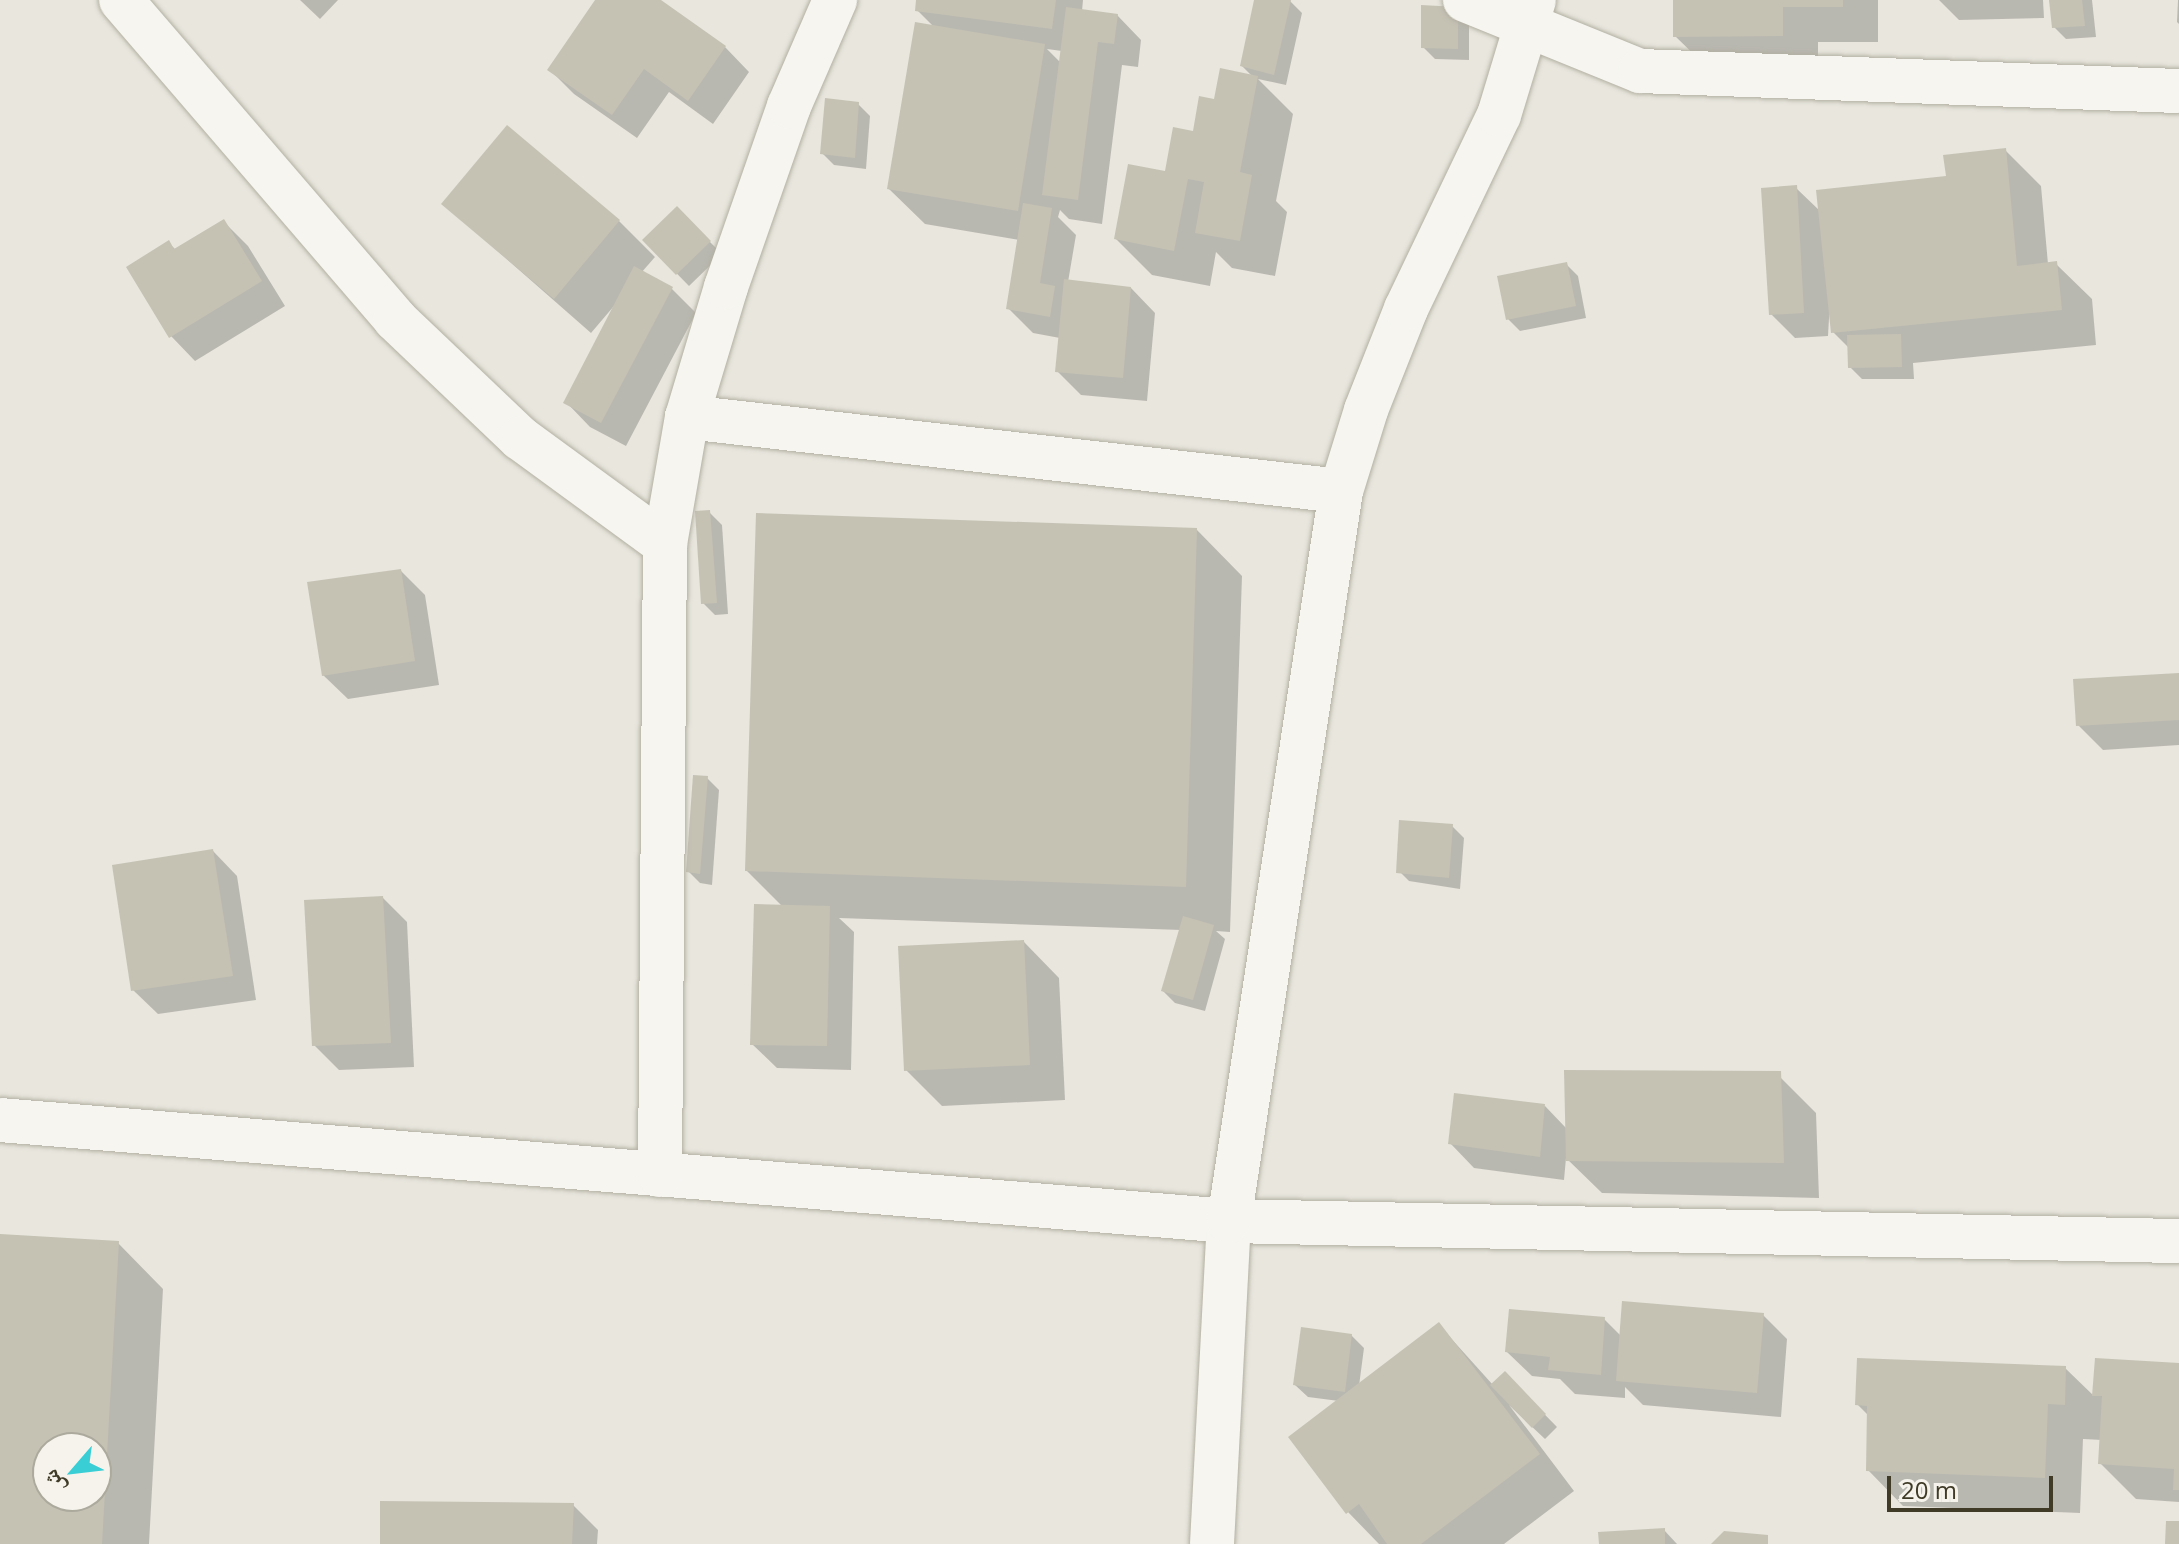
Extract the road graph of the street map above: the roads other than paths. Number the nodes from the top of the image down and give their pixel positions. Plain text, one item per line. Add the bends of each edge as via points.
1 (121, 0) edge
2 (835, 0) edge
3 (1465, 0) edge
4 (1531, 11) edge
5 (2179, 91) edge
6 (687, 417) junction
7 (1341, 491) junction
8 (665, 544) junction
9 (0, 1120) edge
10 (660, 1175) junction
11 (1229, 1221) junction
12 (2179, 1241) edge
13 (1212, 1544) edge

1 - 8 street via 395,319 520,438
2 - 6 street via 789,106
3 - 4 street
4 - 5 street via 1640,71
4 - 7 street via 1499,115 1406,309
6 - 7 street
6 - 8 street
7 - 11 street
8 - 10 street
9 - 10 street
10 - 11 street
11 - 12 street
11 - 13 street

